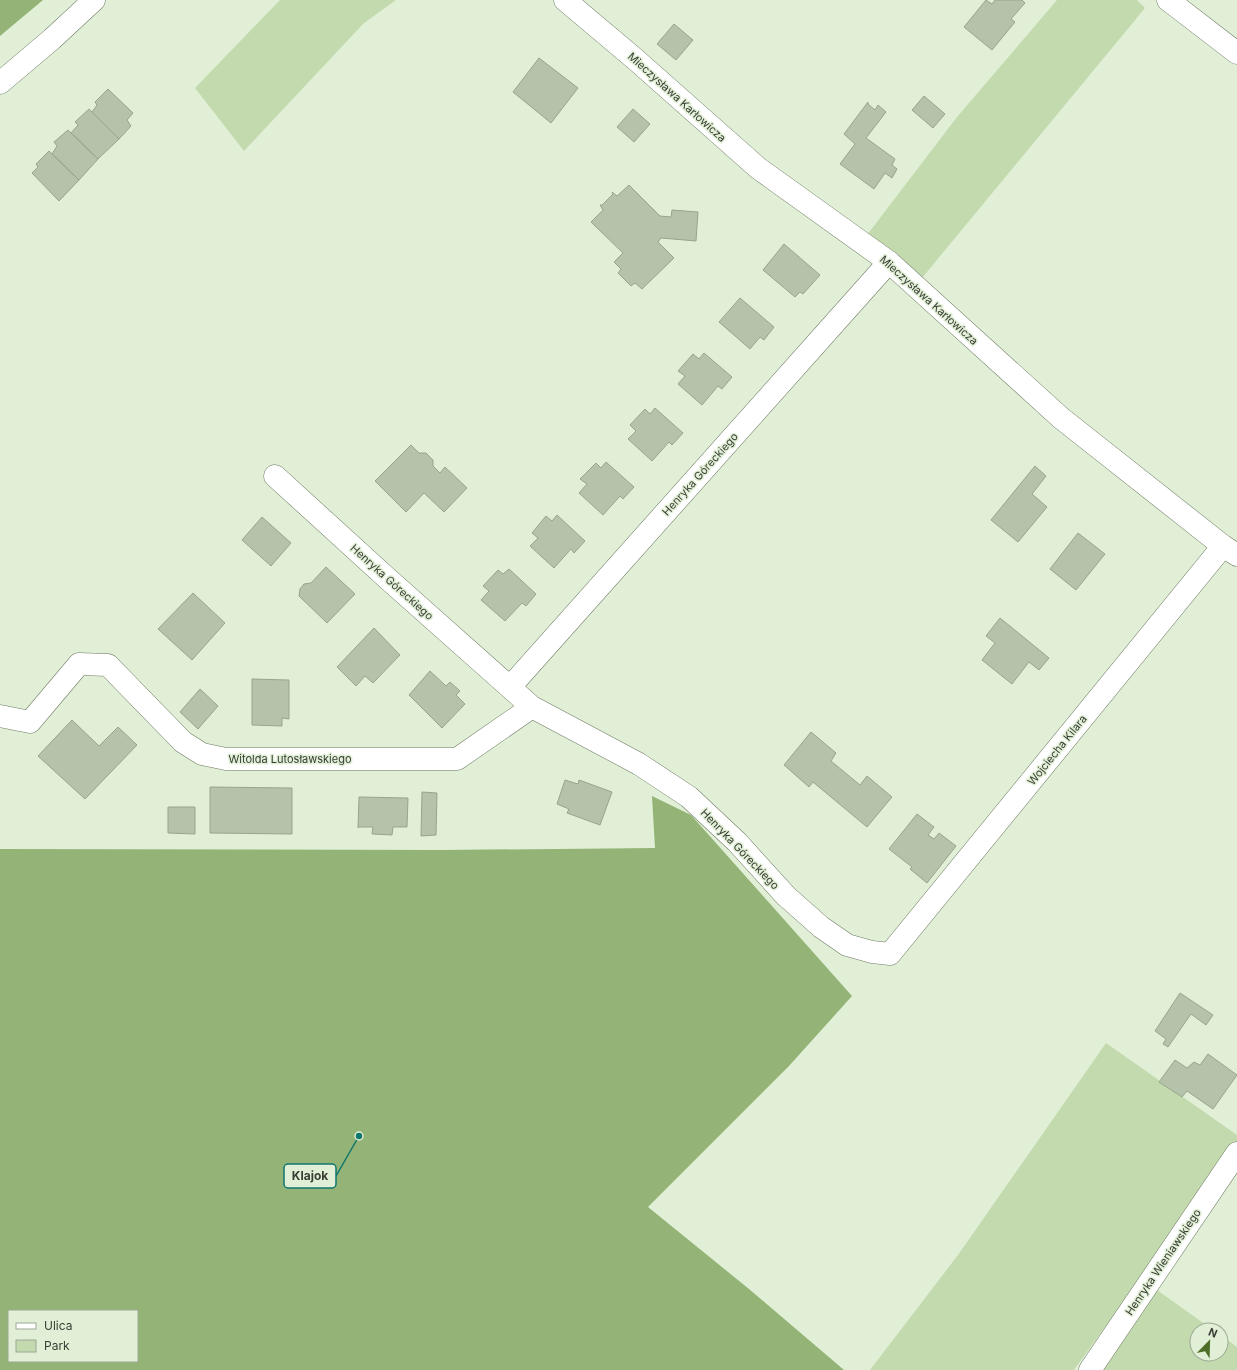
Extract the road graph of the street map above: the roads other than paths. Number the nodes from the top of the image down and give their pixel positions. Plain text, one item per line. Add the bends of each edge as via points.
1 (94, 0) edge
2 (565, 0) edge
3 (1168, 0) edge
4 (1237, 53) edge
5 (0, 83) edge
6 (889, 262) junction
7 (275, 476) dead end
8 (1230, 550) edge
9 (510, 687) junction
10 (532, 707) junction
11 (0, 716) edge
12 (890, 954) joint
13 (1237, 1153) edge
14 (1090, 1370) edge

1 - 5 street
2 - 6 street, Mieczysława Karłowicza via 758,168
3 - 4 street
6 - 8 street, Mieczysława Karłowicza via 1060,418
6 - 9 street, Henryka Góreckiego
7 - 9 street, Henryka Góreckiego
8 - 12 street, Wojciecha Kilara
9 - 10 street, Henryka Góreckiego
10 - 11 street, Witolda Lutosławskiego via 457,759 226,759 202,754 183,742 108,666 79,664 30,722
10 - 12 street, Henryka Góreckiego via 639,764 689,797 737,842 786,896 847,945
13 - 14 street, Henryka Wieniawskiego

